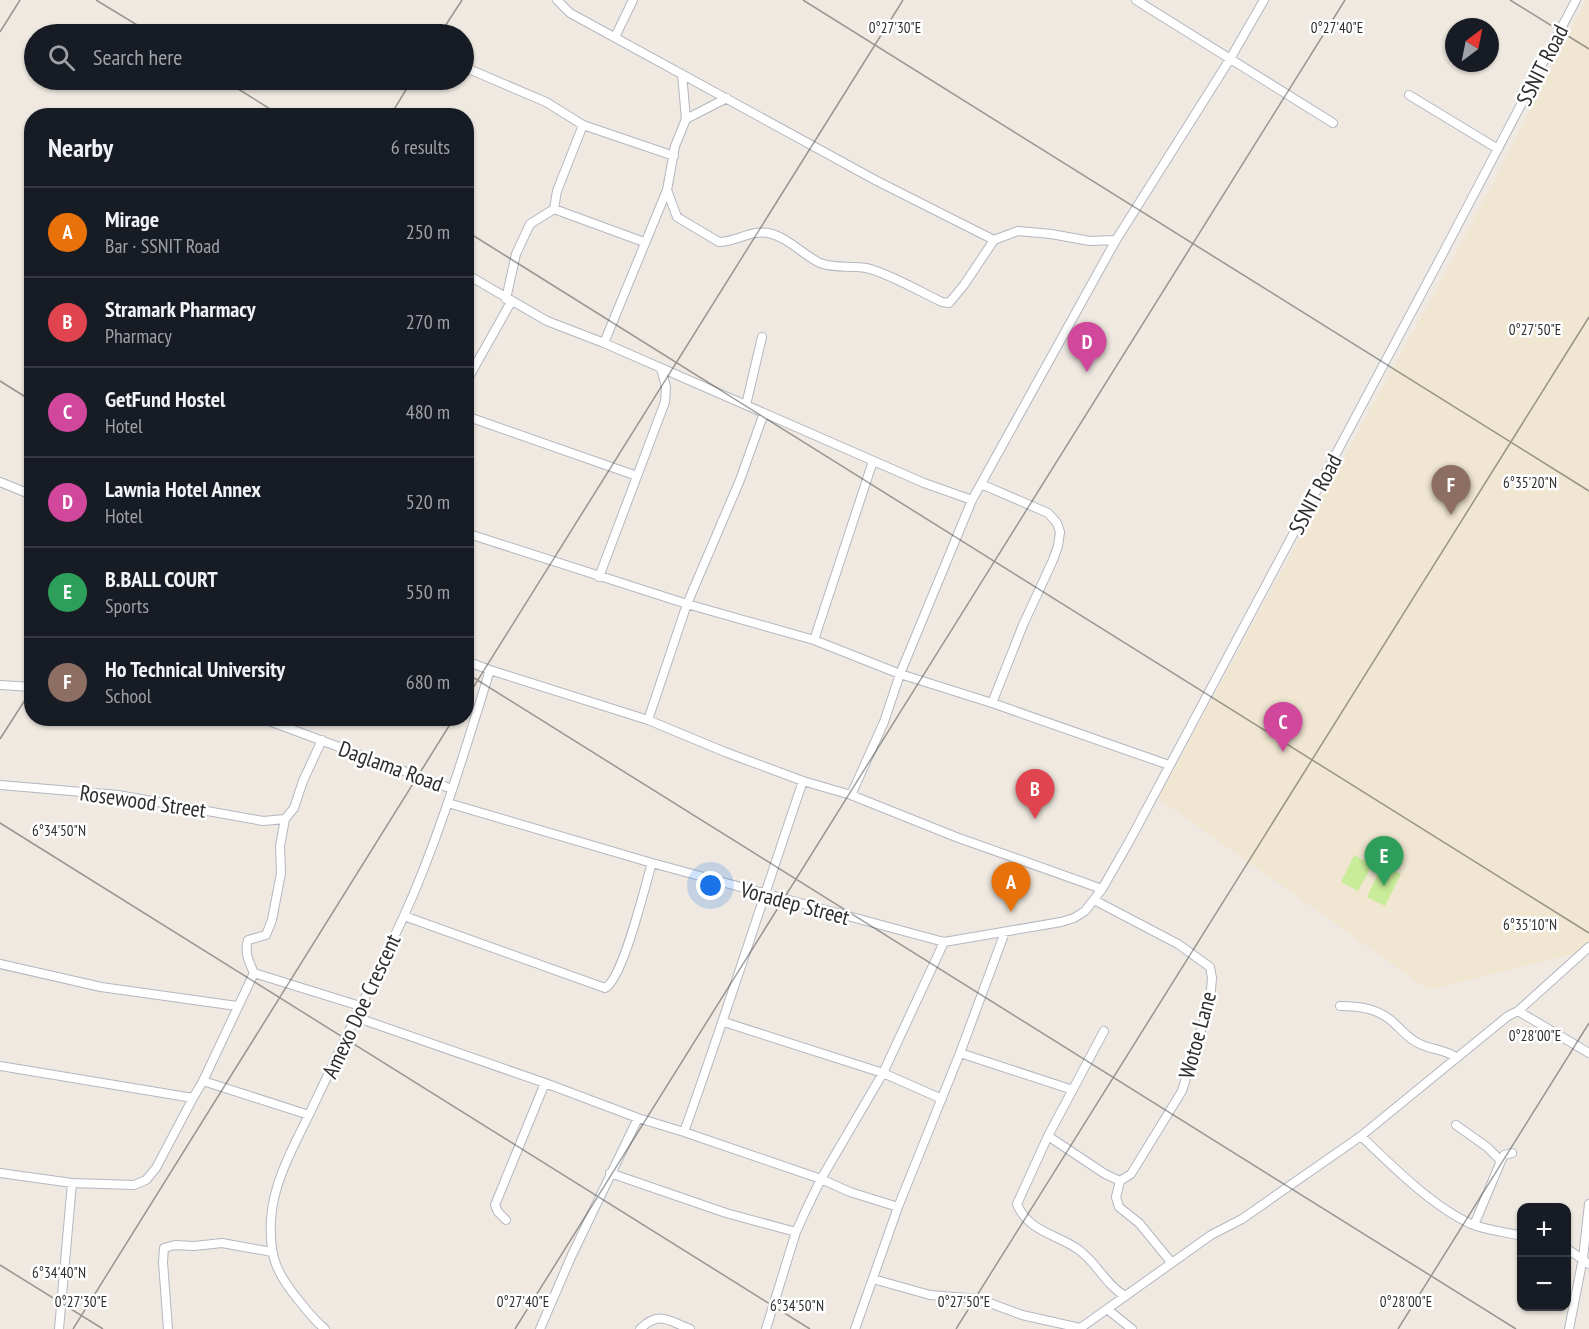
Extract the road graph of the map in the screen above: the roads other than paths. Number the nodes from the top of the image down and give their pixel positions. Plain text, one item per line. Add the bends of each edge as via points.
1 (557, 0) edge
2 (633, 0) edge
3 (1136, 0) edge
4 (1264, 0) edge
5 (1576, 0) edge
6 (615, 37) junction
7 (1230, 59) junction
8 (474, 71) edge
9 (682, 74) junction
10 (1409, 94) dead end
11 (727, 98) junction
12 (686, 119) junction
13 (1333, 123) dead end
14 (583, 125) junction
15 (1498, 150) junction
16 (674, 156) junction
17 (667, 190) junction
18 (554, 209) junction
19 (994, 240) junction
20 (1116, 240) junction
21 (644, 242) junction
22 (474, 279) edge
23 (508, 300) junction
24 (762, 337) dead end
25 (604, 344) junction
26 (474, 366) edge
27 (661, 368) junction
28 (746, 405) junction
29 (764, 413) junction
30 (474, 419) edge
31 (873, 461) junction
32 (637, 476) junction
33 (0, 482) edge
34 (981, 484) junction
35 (24, 492) edge
36 (972, 500) junction
37 (474, 536) edge
38 (599, 577) junction
39 (687, 604) junction
40 (814, 640) junction
41 (474, 664) edge
42 (490, 670) junction
43 (900, 674) junction
44 (0, 685) edge
45 (24, 686) edge
46 (992, 703) junction
47 (474, 720) edge
48 (648, 720) junction
49 (283, 726) edge
50 (472, 726) edge
51 (322, 740) junction
52 (1169, 765) junction
53 (803, 781) junction
54 (0, 785) edge
55 (452, 789) junction
56 (851, 795) junction
57 (448, 803) junction
58 (285, 819) junction
59 (652, 863) junction
60 (1102, 889) junction
61 (764, 895) junction
62 (1094, 900) junction
63 (404, 916) junction
64 (1005, 932) junction
65 (944, 942) junction
66 (1589, 947) edge
67 (0, 964) edge
68 (254, 974) junction
69 (237, 1006) junction
70 (360, 1006) junction
71 (1340, 1006) dead end
72 (1518, 1011) junction
73 (355, 1017) junction
74 (723, 1022) junction
75 (1104, 1031) dead end
76 (960, 1053) junction
77 (1589, 1053) edge
78 (1457, 1058) junction
79 (0, 1066) edge
80 (883, 1073) junction
81 (203, 1081) junction
82 (545, 1083) junction
83 (1073, 1090) junction
84 (193, 1098) junction
85 (942, 1099) junction
86 (309, 1115) junction
87 (638, 1118) junction
88 (1456, 1125) dead end
89 (684, 1132) junction
90 (1048, 1136) junction
91 (1361, 1136) junction
92 (1512, 1153) dead end
93 (1501, 1161) junction
94 (0, 1173) edge
95 (610, 1173) junction
96 (821, 1179) junction
97 (1120, 1181) junction
98 (72, 1183) junction
99 (1589, 1204) edge
100 (898, 1207) junction
101 (506, 1220) dead end
102 (1474, 1225) junction
103 (796, 1232) junction
104 (1517, 1235) edge
105 (1571, 1251) edge
106 (272, 1252) junction
107 (1586, 1261) edge
108 (1171, 1262) junction
109 (873, 1279) junction
110 (1125, 1296) junction
111 (1107, 1309) junction
112 (313, 1326) edge
113 (59, 1329) edge
114 (168, 1329) edge
115 (325, 1329) edge
116 (540, 1329) edge
117 (640, 1329) edge
118 (690, 1329) edge
119 (766, 1329) edge
120 (855, 1329) edge
121 (1079, 1329) edge
122 (1132, 1329) edge
123 (1569, 1329) edge

1 - 6 street via 570,13
2 - 6 street
3 - 7 street
4 - 7 street
5 - 15 street, SSNIT Road
6 - 9 street
7 - 13 street
7 - 20 street
8 - 14 street via 546,102
9 - 11 street
9 - 12 street
10 - 15 street
11 - 12 street
11 - 19 street
12 - 16 street
14 - 16 street
14 - 18 street via 557,191
15 - 52 street, SSNIT Road
16 - 17 street
17 - 19 street via 676,217 719,242 749,233 769,233 820,262 837,268 877,271 942,302 949,303
17 - 21 street
18 - 21 street
18 - 23 street via 530,224 516,254
19 - 20 street via 1018,231 1090,241
20 - 34 street
21 - 25 street
22 - 23 street
23 - 25 street
23 - 26 street
24 - 28 street
25 - 27 street
27 - 28 street
27 - 32 street via 665,402
28 - 29 street
29 - 31 street
29 - 39 street
30 - 32 street
31 - 36 street
31 - 40 street
32 - 38 street
33 - 35 street
34 - 36 street
34 - 46 street via 1048,513 1058,523 1060,532 1053,560
36 - 43 street
37 - 38 street
38 - 39 street
39 - 40 street
39 - 48 street
40 - 43 street
41 - 42 street
42 - 47 street, Amexo Doe Crescent
42 - 48 street
43 - 46 street
43 - 56 street via 884,722
44 - 45 street
46 - 52 street
48 - 53 street
49 - 51 street, Daglama Road
50 - 55 street, Amexo Doe Crescent
51 - 55 street, Daglama Road
51 - 58 street via 294,808
52 - 60 street, SSNIT Road
53 - 56 street
53 - 61 street
54 - 58 street, Rosewood Street via 118,795 263,821
55 - 57 street, Amexo Doe Crescent
56 - 60 street
57 - 59 street, Voradep Street
57 - 63 street, Amexo Doe Crescent
58 - 68 street via 272,920 266,935 248,940 246,947
59 - 61 street, Voradep Street
59 - 63 street via 621,962 605,988
60 - 62 street, SSNIT Road
61 - 65 street, Voradep Street
61 - 74 street
62 - 64 street, SSNIT Road via 1074,918
62 - 97 street, Wotoe Lane via 1178,944 1210,967 1212,978 1210,1001 1182,1091 1131,1174
63 - 70 street, Amexo Doe Crescent
64 - 65 street, Voradep Street
64 - 76 street
65 - 80 street
66 - 72 street
67 - 69 street via 101,987
68 - 69 street
68 - 70 street
69 - 81 street
70 - 73 street, Amexo Doe Crescent
71 - 78 street via 1365,1007 1377,1012 1416,1043
72 - 77 street
72 - 78 street
73 - 82 street
73 - 86 street, Amexo Doe Crescent
74 - 80 street
74 - 89 street
75 - 83 street
76 - 83 street
76 - 85 street
78 - 91 street
79 - 84 street
80 - 85 street
80 - 96 street
81 - 84 street
81 - 86 street
82 - 87 street
82 - 101 street via 495,1205
83 - 90 street
84 - 98 street via 146,1180 134,1185
85 - 100 street
86 - 106 street, Amexo Doe Crescent via 274,1196
87 - 89 street
87 - 95 street
88 - 93 street
89 - 96 street
90 - 97 street
90 - 110 street via 1017,1204 1021,1215 1079,1250 1113,1289
91 - 102 street via 1400,1173 1446,1209
91 - 108 street via 1242,1219
92 - 93 street via 1504,1155
93 - 102 street
94 - 98 street
95 - 103 street via 726,1213
95 - 116 street
96 - 100 street
96 - 103 street
97 - 108 street via 1116,1197 1119,1206
98 - 113 street
99 - 107 street
100 - 109 street
102 - 104 street
103 - 119 street
105 - 107 street
106 - 112 street, Amexo Doe Crescent via 281,1280
106 - 114 street via 222,1243 164,1248
107 - 123 street
108 - 110 street
109 - 120 street
109 - 121 street via 930,1295 979,1299
110 - 111 street
111 - 121 street
111 - 122 street
112 - 115 street, Amexo Doe Crescent
117 - 118 street via 658,1317

